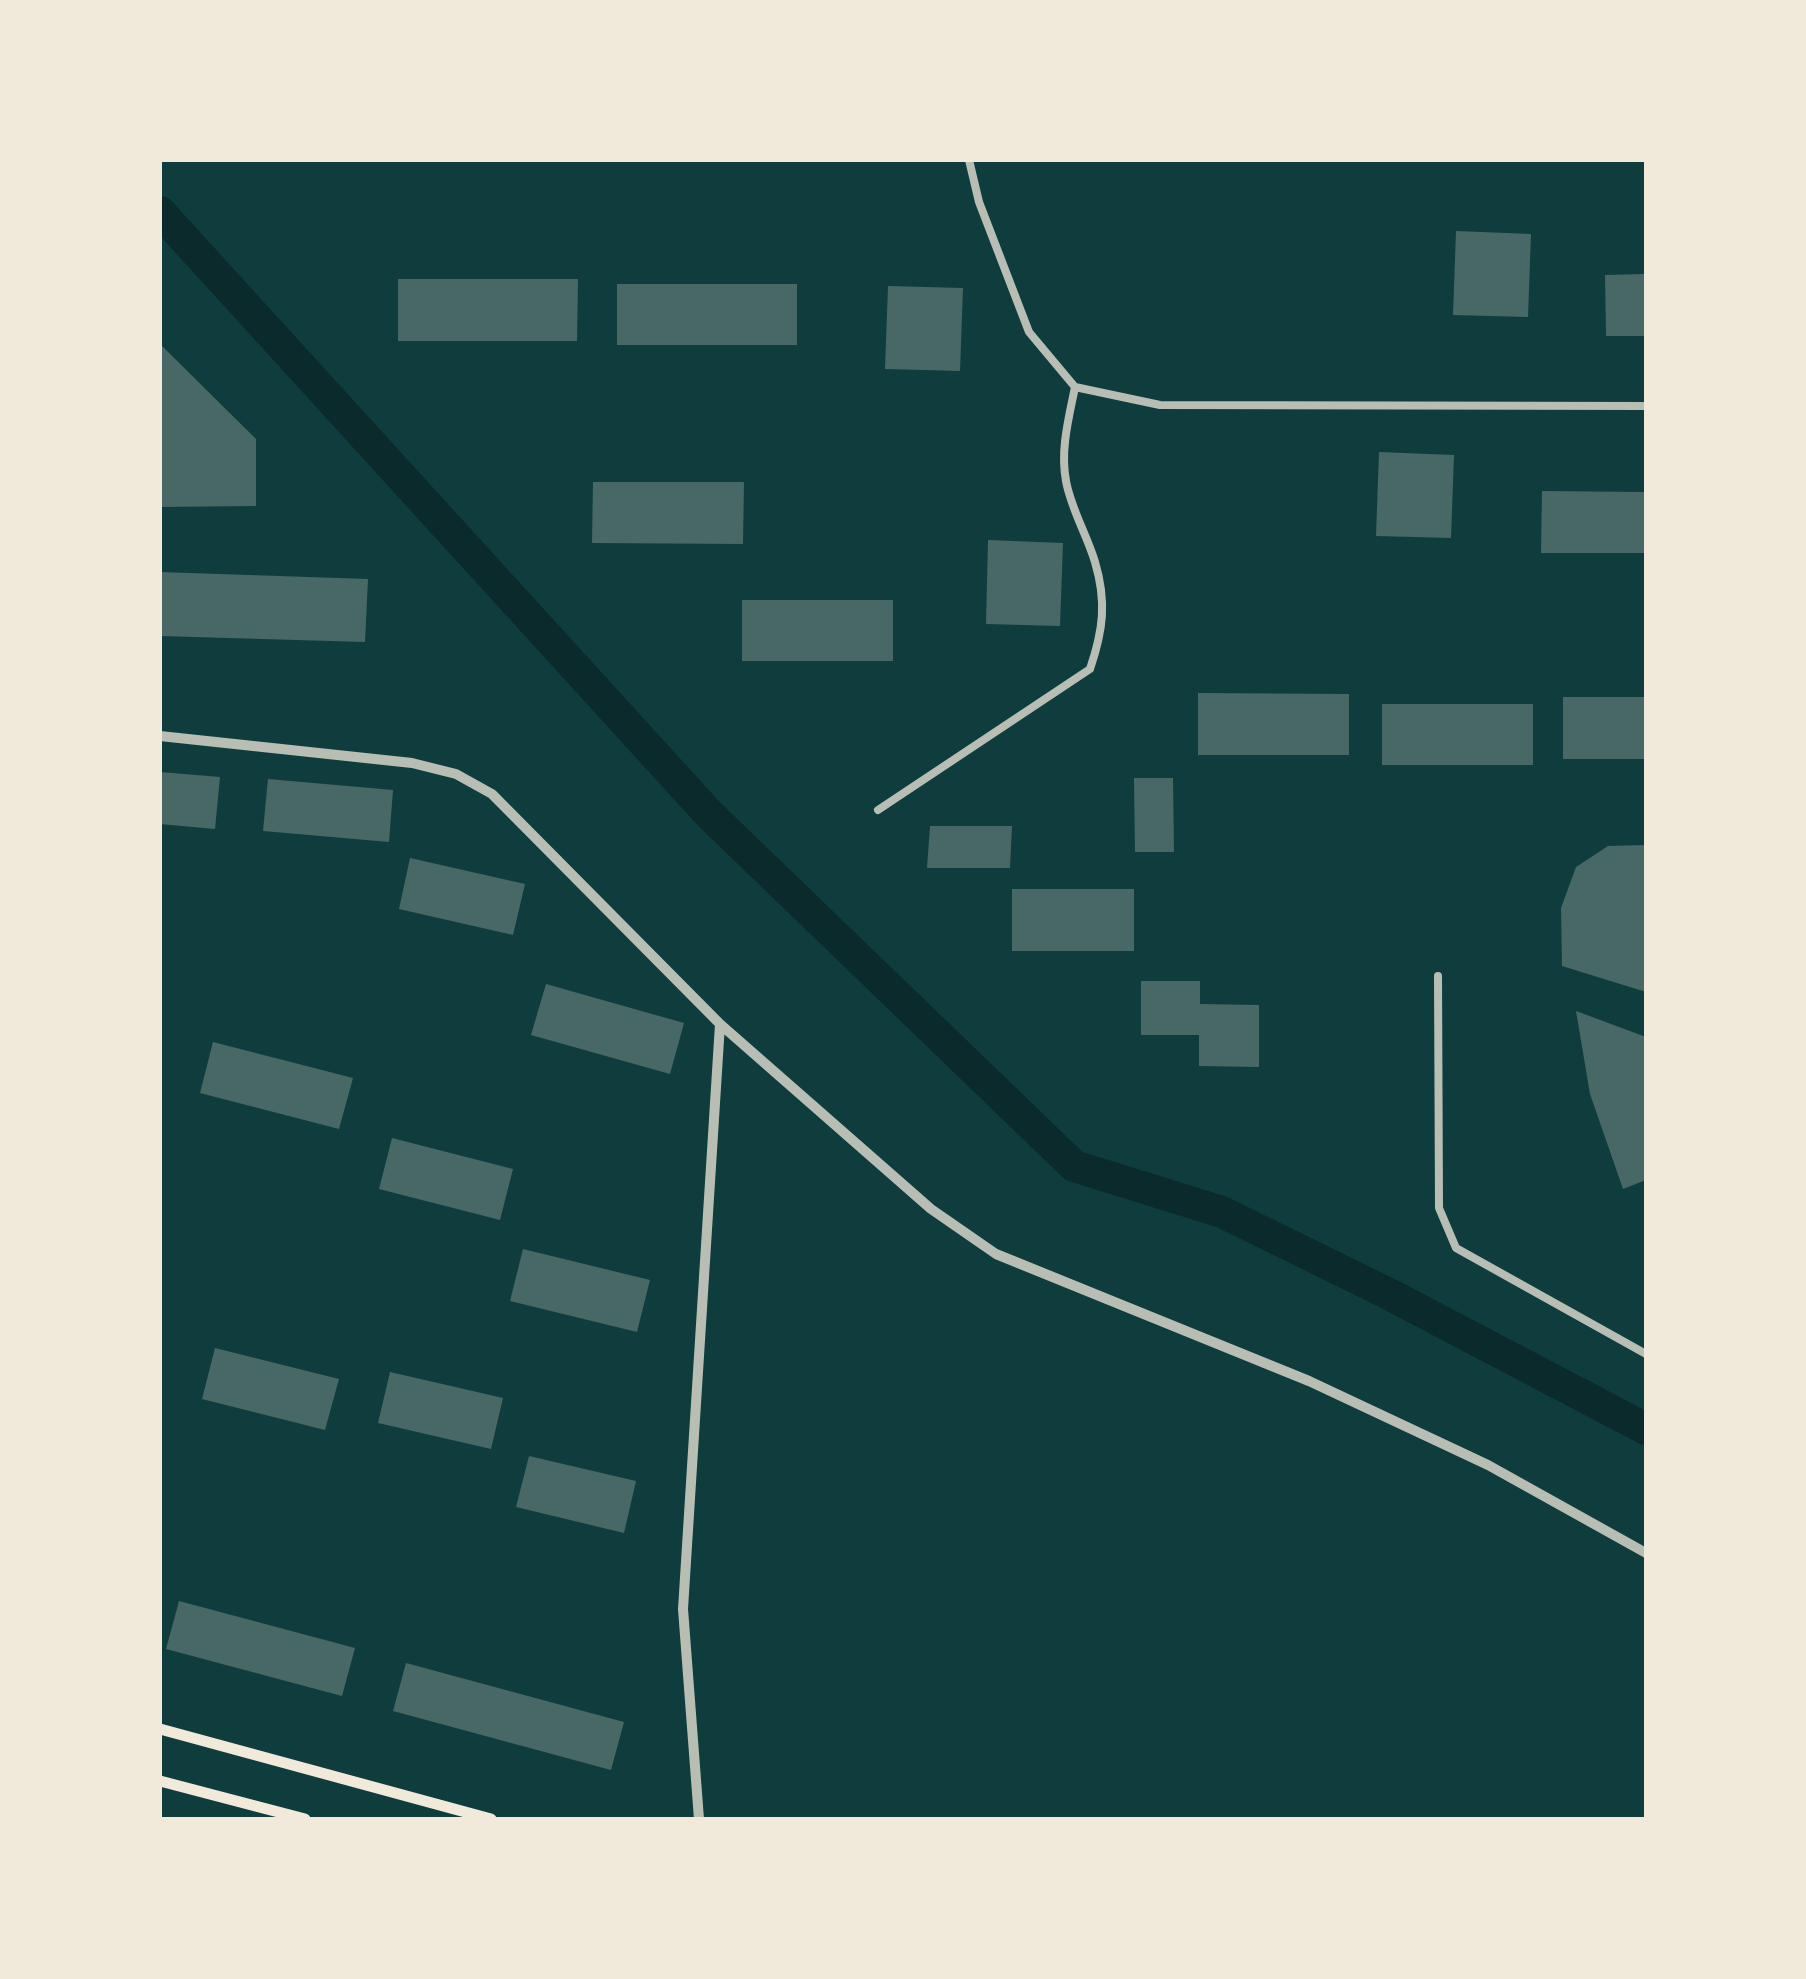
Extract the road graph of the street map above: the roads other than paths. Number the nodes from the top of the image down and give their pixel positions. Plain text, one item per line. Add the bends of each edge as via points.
1 (969, 160) edge
2 (1075, 388) junction
3 (1646, 406) edge
4 (160, 736) edge
5 (878, 810) dead end
6 (1438, 976) dead end
7 (720, 1024) junction
8 (1646, 1354) edge
9 (1646, 1553) edge
10 (160, 1729) edge
11 (160, 1780) edge
12 (305, 1819) edge
13 (491, 1819) edge
14 (700, 1819) edge

1 - 2 street via 978,202 1028,332
2 - 3 street via 1160,405
2 - 5 street via 1065,479 1104,608 1090,669
4 - 7 street via 412,763 456,774 492,794
6 - 8 street via 1439,1208 1456,1248
7 - 9 street via 930,1210 996,1254 1327,1390 1488,1465
7 - 14 street via 683,1609
10 - 13 main road
11 - 12 main road

